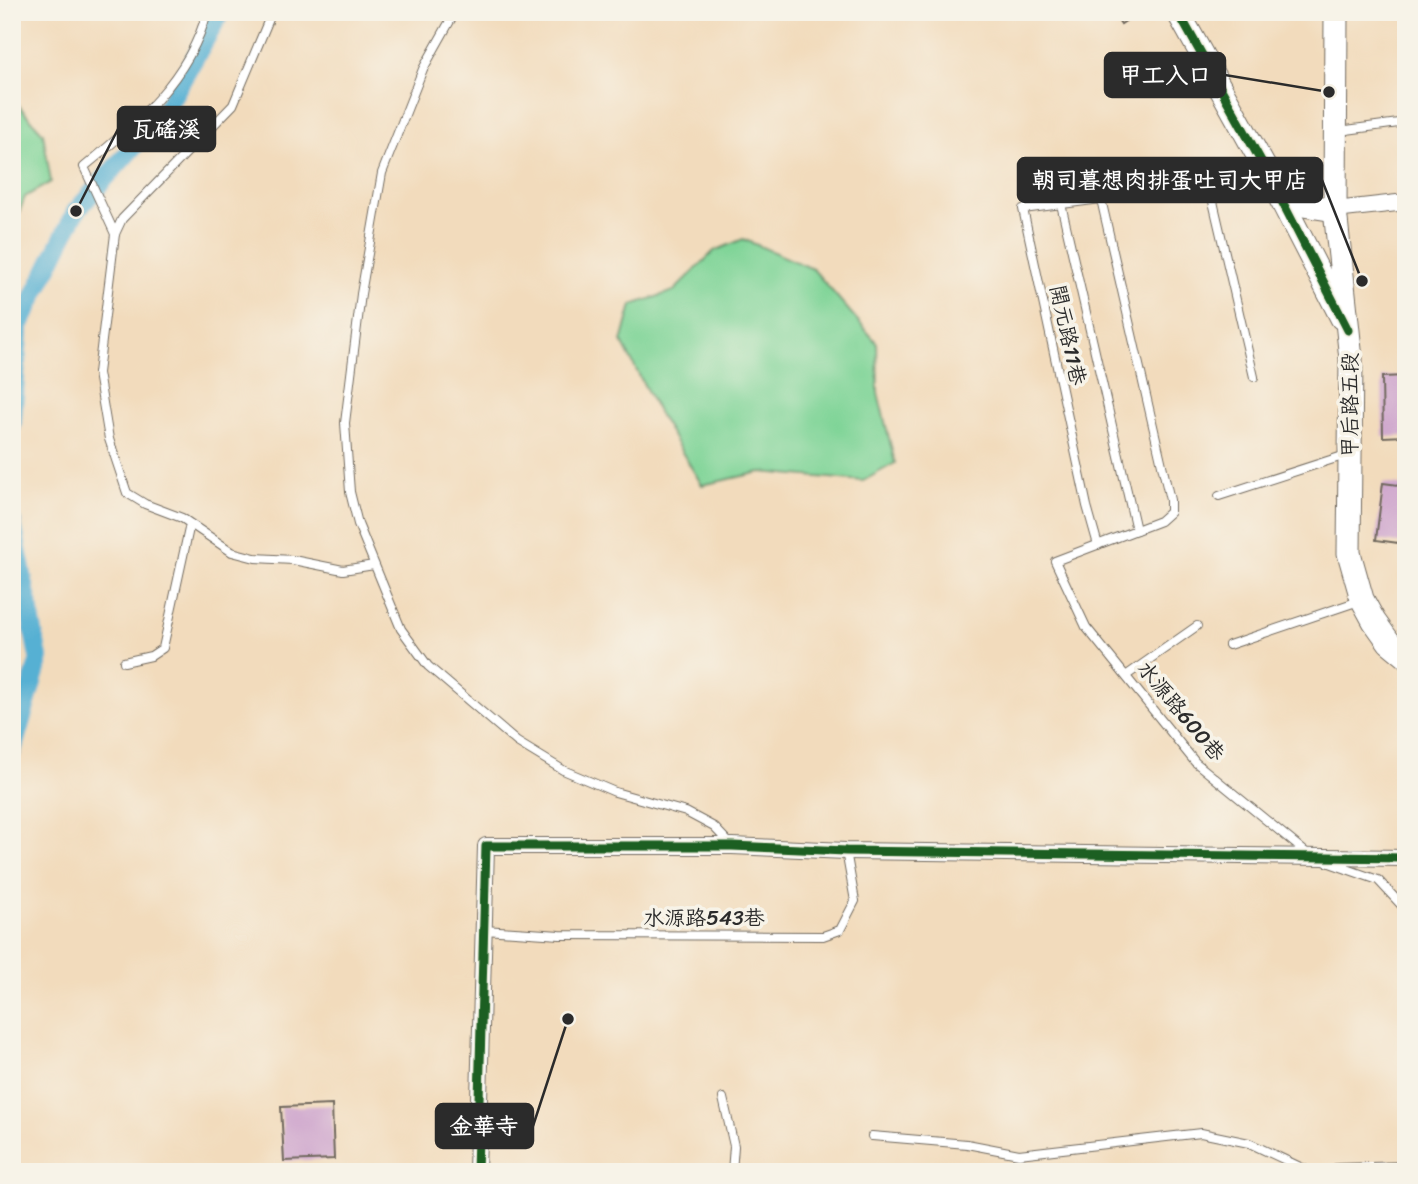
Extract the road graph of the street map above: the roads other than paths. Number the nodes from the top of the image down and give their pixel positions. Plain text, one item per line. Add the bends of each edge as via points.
1 (207, 12) edge
2 (272, 12) edge
3 (455, 12) edge
4 (1178, 12) edge
5 (1336, 12) edge
6 (1406, 122) edge
7 (1335, 132) junction
8 (1266, 170) junction
9 (1209, 180) junction
10 (1277, 191) junction
11 (1101, 199) junction
12 (1406, 202) edge
13 (1061, 204) junction
14 (1335, 210) junction
15 (115, 234) junction
16 (1349, 330) junction
17 (1254, 377) dead end
18 (1350, 453) junction
19 (1219, 496) dead end
20 (190, 523) junction
21 (1136, 530) junction
22 (1098, 545) junction
23 (374, 565) junction
24 (1362, 600) junction
25 (1197, 626) dead end
26 (1229, 645) dead end
27 (1406, 656) edge
28 (124, 662) dead end
29 (1127, 675) junction
30 (732, 846) junction
31 (846, 851) junction
32 (1312, 857) junction
33 (1406, 859) edge
34 (1406, 910) edge
35 (484, 930) junction
36 (723, 1098) dead end
37 (872, 1136) dead end
38 (1406, 1170) edge
39 (477, 1172) edge
40 (732, 1172) edge
41 (1311, 1172) edge
42 (1336, 1172) edge

1 - 15 lane via 203,30 164,94 84,166
2 - 15 lane via 233,105 122,219
3 - 23 lane via 423,69 382,173 361,294 345,423 350,492
4 - 8 main road
5 - 7 main road, 甲后路五段
6 - 7 lane
7 - 14 main road, 甲后路五段
8 - 9 lane, 開元路11巷
8 - 10 main road
9 - 11 lane, 開元路11巷
9 - 17 lane
10 - 14 main road via 1303,205
10 - 16 main road
11 - 13 lane, 開元路11巷
11 - 21 lane via 1170,500 1170,512 1160,521
12 - 14 street
13 - 21 lane
13 - 22 lane, 開元路11巷 via 1023,209
14 - 16 main road, 甲后路五段
15 - 20 lane via 97,373 109,439 127,493
16 - 18 main road, 甲后路五段
18 - 19 lane
18 - 24 main road, 甲后路五段 via 1349,553
20 - 23 lane via 232,552 255,558 343,570
20 - 28 lane via 163,648
21 - 22 lane
22 - 29 lane, 水源路600巷 via 1055,561 1086,627
23 - 30 lane via 401,628 428,667 517,742 594,783 686,812 714,827
24 - 26 lane
24 - 27 main road, 甲后路五段 via 1389,642
25 - 29 lane
29 - 32 lane, 水源路600巷 via 1195,762
30 - 31 street
30 - 35 street via 485,846
31 - 32 street
31 - 35 lane, 水源路543巷 via 855,901 840,930 823,936 560,935
32 - 33 street
32 - 34 lane, 水源路600巷 via 1378,880
35 - 39 street
36 - 40 lane via 734,1146
37 - 41 lane via 967,1144 1019,1154 1201,1133 1249,1143
38 - 42 street

